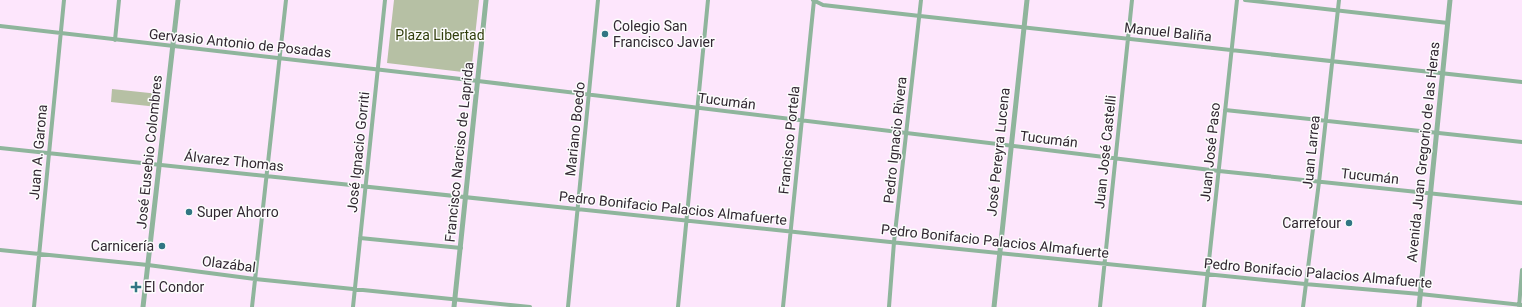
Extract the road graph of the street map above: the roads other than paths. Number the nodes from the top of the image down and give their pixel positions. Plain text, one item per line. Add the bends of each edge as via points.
1 (64, 0) edge
2 (119, 0) edge
3 (178, 0) edge
4 (286, 0) edge
5 (385, 0) edge
6 (486, 0) edge
7 (598, 0) edge
8 (708, 0) edge
9 (813, 0) edge
10 (921, 0) edge
11 (1026, 0) edge
12 (1132, 0) edge
13 (1237, 0) edge
14 (1245, 0) edge
15 (1339, 0) edge
16 (1450, 0) edge
17 (1338, 10) junction
18 (920, 16) junction
19 (1448, 23) junction
20 (0, 26) edge
21 (1024, 27) junction
22 (60, 34) junction
23 (1128, 39) junction
24 (116, 40) junction
25 (173, 47) junction
26 (1232, 50) junction
27 (280, 58) junction
28 (1332, 62) junction
29 (378, 69) junction
30 (1443, 73) junction
31 (478, 80) junction
32 (1522, 82) edge
33 (589, 95) junction
34 (698, 108) junction
35 (1225, 110) junction
36 (1326, 120) junction
37 (801, 121) junction
38 (906, 133) junction
39 (1437, 133) junction
40 (1522, 142) edge
41 (1010, 146) junction
42 (0, 148) edge
43 (49, 153) junction
44 (1116, 158) junction
45 (160, 164) junction
46 (1219, 171) junction
47 (267, 175) junction
48 (1319, 182) junction
49 (366, 186) junction
50 (1430, 194) junction
51 (466, 197) junction
52 (1522, 203) edge
53 (578, 209) junction
54 (687, 220) junction
55 (791, 232) junction
56 (360, 238) junction
57 (894, 242) junction
58 (461, 248) junction
59 (0, 250) edge
60 (40, 253) junction
61 (999, 253) junction
62 (1105, 263) junction
63 (148, 265) junction
64 (1522, 270) edge
65 (1208, 274) junction
66 (256, 279) junction
67 (1305, 284) junction
68 (355, 289) junction
69 (1420, 294) junction
70 (455, 300) junction
71 (1520, 306) edge
72 (34, 307) edge
73 (143, 307) edge
74 (252, 307) edge
75 (353, 307) edge
76 (454, 307) edge
77 (530, 307) edge
78 (568, 307) edge
79 (678, 307) edge
80 (783, 307) edge
81 (889, 307) edge
82 (994, 307) edge
83 (1100, 307) edge
84 (1204, 307) edge
85 (1303, 307) edge
86 (1419, 307) edge

1 - 22 street, Juan A. Garona
2 - 24 street
3 - 25 street, José Eusebio Colombres
4 - 27 street
5 - 29 street, José Ignacio Gorriti
6 - 31 street, Francisco Narciso de Laprida
7 - 33 street, Mariano Boedo
8 - 34 street
9 - 18 street, Manuel Baliña via 823,5
9 - 37 street, Francisco Portela
10 - 18 street, Pedro Ignacio Rivera
11 - 21 street, José Pereyra Lucena
12 - 23 street, Juan José Castelli
13 - 26 street, Juan José Paso
14 - 17 street
15 - 17 street, Juan Larrea
16 - 19 street, Avenida Juan Gregorio de las Heras
17 - 19 street
17 - 28 street, Juan Larrea
18 - 21 street, Manuel Baliña
18 - 38 street, Pedro Ignacio Rivera
19 - 30 street, Avenida Juan Gregorio de las Heras
20 - 22 street, Gervasio Antonio de Posadas
21 - 23 street, Manuel Baliña
21 - 41 street, José Pereyra Lucena
22 - 24 street, Gervasio Antonio de Posadas
22 - 43 street, Juan A. Garona
23 - 26 street, Manuel Baliña
23 - 44 street, Juan José Castelli
24 - 25 street, Gervasio Antonio de Posadas
25 - 27 street, Gervasio Antonio de Posadas
25 - 45 street, José Eusebio Colombres
26 - 28 street, Manuel Baliña
26 - 35 street, Juan José Paso
27 - 29 street, Gervasio Antonio de Posadas
27 - 47 street
28 - 30 street, Manuel Baliña
28 - 36 street, Juan Larrea
29 - 31 street, Gervasio Antonio de Posadas
29 - 49 street, José Ignacio Gorriti
30 - 32 street, Manuel Baliña
30 - 39 street, Avenida Juan Gregorio de las Heras
31 - 33 street, Tucumán
31 - 51 street, Francisco Narciso de Laprida
33 - 34 street, Tucumán
33 - 53 street, Mariano Boedo
34 - 37 street, Tucumán
34 - 54 street
35 - 36 street
35 - 46 street, Juan José Paso
36 - 39 street
36 - 48 street, Juan Larrea
37 - 38 street, Tucumán
37 - 55 street, Francisco Portela
38 - 41 street, Tucumán
38 - 57 street, Pedro Ignacio Rivera
39 - 40 street
39 - 50 street, Avenida Juan Gregorio de las Heras
41 - 44 street, Tucumán
41 - 61 street, José Pereyra Lucena
42 - 43 street, Álvarez Thomas
43 - 45 street, Álvarez Thomas
43 - 60 street, Juan A. Garona
44 - 46 street, Tucumán
44 - 62 street, Juan José Castelli
45 - 47 street, Álvarez Thomas
45 - 63 street, José Eusebio Colombres
46 - 48 street, Tucumán
46 - 65 street, Juan José Paso
47 - 49 street, Álvarez Thomas
47 - 66 street
48 - 50 street, Tucumán
48 - 67 street, Juan Larrea
49 - 51 street, Álvarez Thomas
49 - 56 street, José Ignacio Gorriti
50 - 52 street, Tucumán
50 - 69 street, Avenida Juan Gregorio de las Heras
51 - 53 street, Pedro Bonifacio Palacios Almafuerte
51 - 58 street, Francisco Narciso de Laprida
53 - 54 street, Pedro Bonifacio Palacios Almafuerte
53 - 78 street, Mariano Boedo
54 - 55 street, Pedro Bonifacio Palacios Almafuerte
54 - 79 street
55 - 57 street, Pedro Bonifacio Palacios Almafuerte
55 - 80 street, Francisco Portela
56 - 58 street
56 - 68 street, José Ignacio Gorriti
57 - 61 street, Pedro Bonifacio Palacios Almafuerte
57 - 81 street, Pedro Ignacio Rivera
58 - 70 street, Francisco Narciso de Laprida
59 - 60 street, Olazábal
60 - 63 street, Olazábal
60 - 72 street, Juan A. Garona
61 - 62 street, Pedro Bonifacio Palacios Almafuerte
61 - 82 street, José Pereyra Lucena
62 - 65 street, Pedro Bonifacio Palacios Almafuerte
62 - 83 street, Juan José Castelli
63 - 66 street, Olazábal
63 - 73 street, José Eusebio Colombres
64 - 71 street
65 - 67 street, Pedro Bonifacio Palacios Almafuerte
65 - 84 street, Juan José Paso
66 - 68 street, Olazábal
66 - 74 street
67 - 69 street, Pedro Bonifacio Palacios Almafuerte
67 - 85 street, Juan Larrea
68 - 70 street, Olazábal
68 - 75 street, José Ignacio Gorriti
69 - 71 street, Pedro Bonifacio Palacios Almafuerte
69 - 86 street, Avenida Juan Gregorio de las Heras
70 - 76 street, Francisco Narciso de Laprida
70 - 77 street, Olazábal

